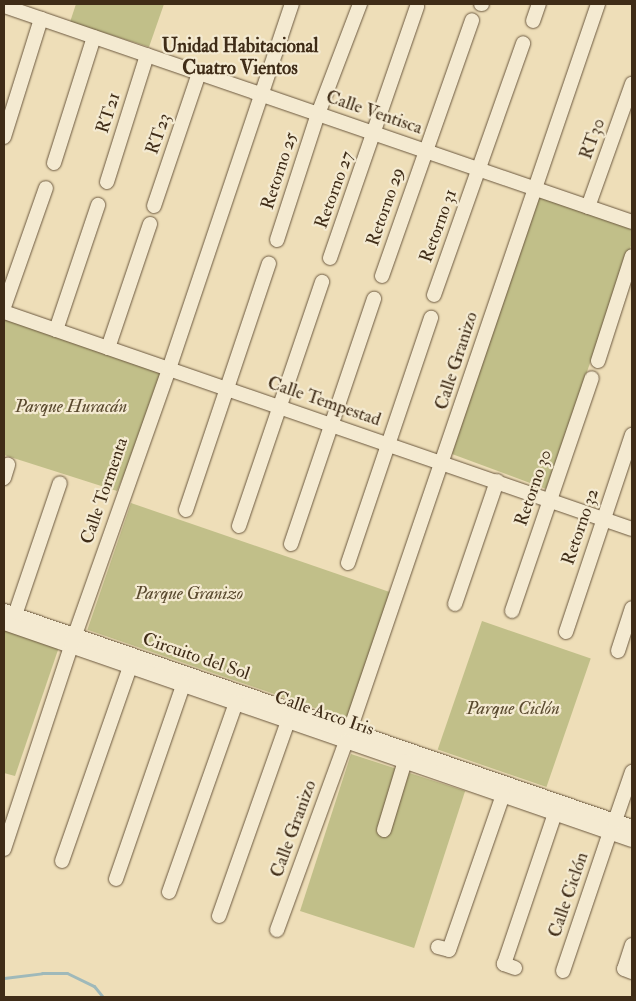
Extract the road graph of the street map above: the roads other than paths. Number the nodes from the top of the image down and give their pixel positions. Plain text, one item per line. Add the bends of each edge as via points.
1 (292, 4) edge
2 (360, 4) edge
3 (539, 4) edge
4 (598, 4) edge
5 (4, 6) edge
6 (417, 7) dead end
7 (41, 19) junction
8 (472, 20) dead end
9 (533, 21) dead end
10 (94, 37) junction
11 (523, 43) dead end
12 (148, 55) junction
13 (199, 73) junction
14 (632, 84) edge
15 (260, 94) junction
16 (318, 114) junction
17 (375, 133) junction
18 (4, 137) edge
19 (426, 151) junction
20 (54, 163) dead end
21 (479, 169) junction
22 (106, 182) dead end
23 (46, 188) dead end
24 (534, 188) junction
25 (98, 205) dead end
26 (154, 206) dead end
27 (588, 207) junction
28 (632, 222) edge
29 (150, 224) dead end
30 (277, 240) dead end
31 (632, 256) edge
32 (330, 258) dead end
33 (269, 264) dead end
34 (382, 276) dead end
35 (322, 282) dead end
36 (434, 295) dead end
37 (374, 299) dead end
38 (4, 307) edge
39 (4, 312) edge
40 (431, 318) dead end
41 (56, 330) junction
42 (108, 348) junction
43 (598, 361) dead end
44 (168, 369) junction
45 (592, 378) dead end
46 (226, 388) junction
47 (279, 407) junction
48 (331, 425) junction
49 (632, 435) edge
50 (389, 444) junction
51 (442, 464) junction
52 (497, 481) junction
53 (60, 483) dead end
54 (550, 500) junction
55 (186, 510) dead end
56 (604, 519) junction
57 (239, 526) dead end
58 (632, 529) edge
59 (292, 544) dead end
60 (348, 564) dead end
61 (455, 604) dead end
62 (632, 608) edge
63 (512, 611) dead end
64 (10, 613) edge
65 (4, 623) edge
66 (566, 632) dead end
67 (72, 641) junction
68 (618, 651) dead end
69 (130, 667) junction
70 (183, 685) junction
71 (236, 704) junction
72 (288, 721) junction
73 (348, 736) junction
74 (405, 761) junction
75 (441, 768) junction
76 (632, 772) edge
77 (503, 795) junction
78 (555, 813) junction
79 (613, 827) junction
80 (632, 827) edge
81 (384, 830) dead end
82 (632, 840) edge
83 (4, 850) edge
84 (62, 861) dead end
85 (116, 879) dead end
86 (169, 892) dead end
87 (219, 916) dead end
88 (277, 930) dead end
89 (632, 945) edge
90 (438, 947) dead end
91 (515, 968) dead end
92 (562, 971) dead end
93 (632, 972) edge

1 - 15 street, Calle Tormenta
2 - 16 street, Retorno 25
3 - 9 street
4 - 24 street, Calle Granizo
5 - 7 street, Calle Ventisca
6 - 17 street, Retorno 27
7 - 10 street, Calle Ventisca
7 - 18 street
8 - 19 street, Retorno 29
10 - 12 street, Calle Ventisca
10 - 20 street
11 - 21 street, Retorno 31
12 - 13 street, Calle Ventisca
12 - 22 street, RT21
13 - 15 street, Calle Ventisca
13 - 26 street, RT23
14 - 27 street, RT30
15 - 16 street, Calle Ventisca
15 - 44 street, Calle Tormenta
16 - 17 street, Calle Ventisca
16 - 30 street, Retorno 25
17 - 19 street, Calle Ventisca
17 - 32 street, Retorno 27
19 - 21 street, Calle Ventisca
19 - 34 street, Retorno 29
21 - 24 street, Calle Ventisca
21 - 36 street, Retorno 31
23 - 38 street
24 - 27 street, Calle Ventisca
24 - 51 street, Calle Granizo
25 - 41 street
27 - 28 street, Calle Ventisca
29 - 42 street
31 - 43 street
33 - 46 street
35 - 47 street
37 - 48 street
39 - 41 street, Calle Tempestad
40 - 50 street
41 - 42 street, Calle Tempestad
42 - 44 street, Calle Tempestad
44 - 46 street, Calle Tempestad
44 - 67 street, Calle Tormenta
45 - 54 street, Retorno 30
46 - 47 street, Calle Tempestad
46 - 55 street
47 - 48 street, Calle Tempestad
47 - 57 street
48 - 50 street, Calle Tempestad
48 - 59 street
49 - 56 street, Retorno 32
50 - 51 street, Calle Tempestad
50 - 60 street
51 - 52 street, Calle Tempestad
51 - 73 street, Calle Granizo
52 - 54 street, Calle Tempestad
52 - 61 street
53 - 64 street
54 - 56 street, Calle Tempestad
54 - 63 street, Retorno 30
56 - 58 street, Calle Tempestad
56 - 66 street, Retorno 32
62 - 68 street
64 - 67 street, Circuito del Sol
65 - 67 street, Calle Arco Iris
67 - 69 street, Calle Arco Iris
67 - 73 street, Circuito del Sol
67 - 83 street, Calle Tormenta
69 - 70 street, Calle Arco Iris
69 - 84 street
70 - 71 street, Calle Arco Iris
70 - 85 street
71 - 72 street, Calle Arco Iris
71 - 86 street
72 - 73 street, Calle Arco Iris
72 - 87 street
73 - 74 street, Calle Arco Iris
73 - 75 street, Circuito del Sol
73 - 88 street, Calle Granizo
74 - 75 street, Calle Arco Iris
74 - 81 street
75 - 77 street, Calle Arco Iris
75 - 79 street, Circuito del Sol
76 - 79 street, Calle Ciclón
77 - 78 street, Calle Arco Iris
77 - 90 street via 449,950
78 - 79 street, Calle Arco Iris
78 - 91 street via 504,964
79 - 80 street, Circuito del Sol
79 - 82 street, Calle Arco Iris
79 - 92 street, Calle Ciclón
89 - 93 street via 624,969

